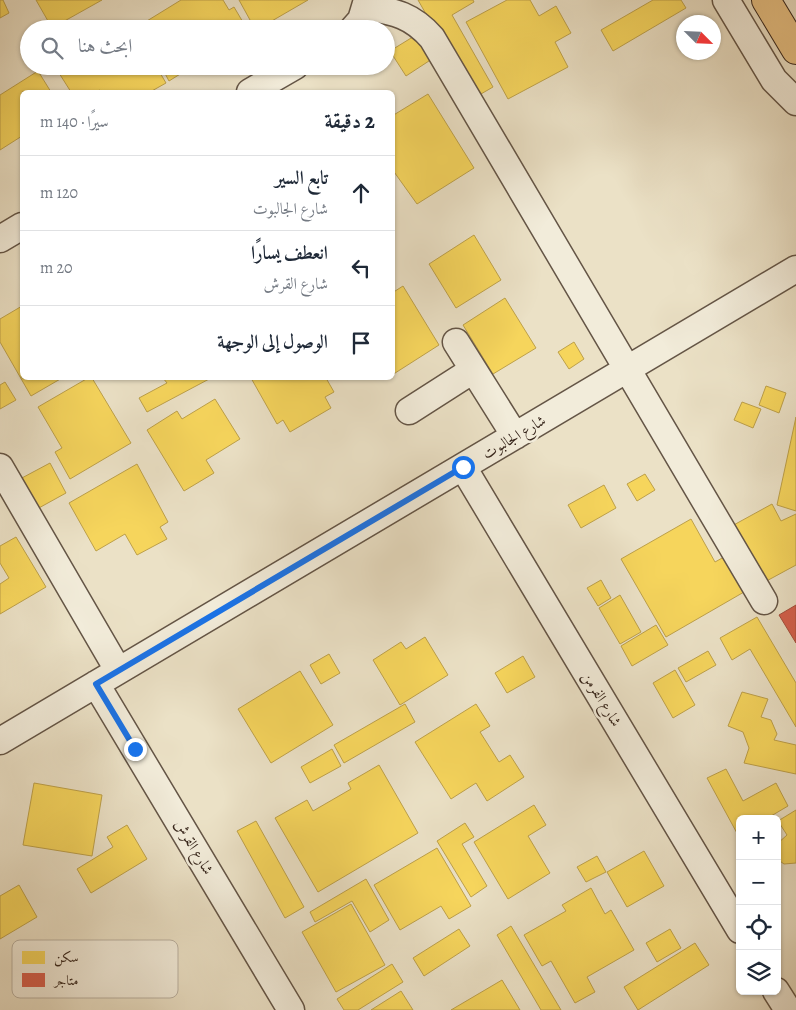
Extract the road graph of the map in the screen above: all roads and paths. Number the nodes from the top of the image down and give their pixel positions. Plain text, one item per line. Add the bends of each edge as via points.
1 (726, 0) edge
2 (766, 0) edge
3 (367, 4) edge
4 (361, 20) edge
5 (796, 50) edge
6 (279, 75) edge
7 (253, 90) edge
8 (796, 102) edge
9 (20, 227) edge
10 (0, 239) edge
11 (796, 269) edge
12 (456, 342) dead end
13 (627, 369) junction
14 (473, 370) junction
15 (409, 411) dead end
16 (515, 436) junction
17 (463, 467) junction
18 (0, 468) edge
19 (764, 601) dead end
20 (107, 677) junction
21 (0, 741) edge
22 (736, 923) edge
23 (779, 995) edge
24 (290, 1010) edge
25 (788, 1010) edge

1 - 8 street via 774,80
2 - 5 main road
3 - 4 street
3 - 13 street via 408,18 432,38
6 - 7 street
9 - 10 street
11 - 13 street, شارع الجالبوت
12 - 14 street
13 - 16 street, شارع الجالبوت
13 - 19 street
14 - 15 street
14 - 16 street
16 - 17 street, شارع الجالبوت
17 - 20 street, شارع الجالبوت
17 - 22 street, شارع الفرمن
18 - 20 street, شارع القرش
20 - 21 street, شارع الجالبوت
20 - 24 street, شارع القرش
23 - 25 street

